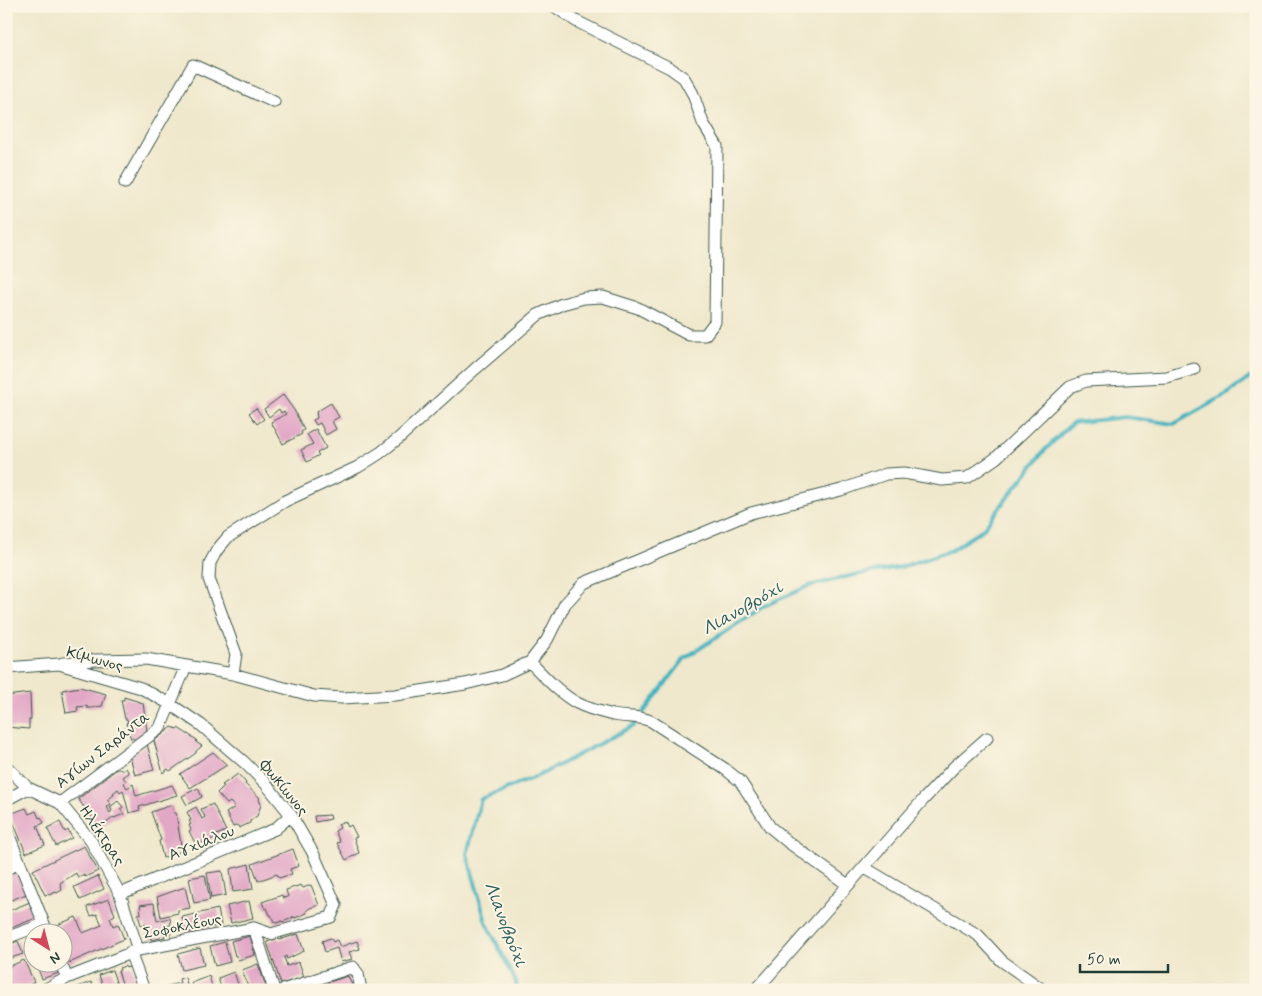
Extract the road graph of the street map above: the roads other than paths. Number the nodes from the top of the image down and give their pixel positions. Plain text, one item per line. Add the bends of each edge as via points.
1 (554, 6) edge
2 (274, 102) dead end
3 (125, 183) dead end
4 (1194, 369) dead end
5 (530, 662) junction
6 (59, 664) junction
7 (186, 666) junction
8 (6, 668) edge
9 (233, 674) junction
10 (170, 704) junction
11 (987, 738) dead end
12 (6, 766) edge
13 (28, 788) junction
14 (6, 800) edge
15 (60, 802) junction
16 (291, 815) junction
17 (6, 828) edge
18 (20, 864) junction
19 (865, 868) junction
20 (6, 869) edge
21 (848, 885) junction
22 (120, 894) junction
23 (331, 917) joint
24 (44, 924) edge
25 (254, 928) junction
26 (22, 934) edge
27 (6, 938) edge
28 (134, 951) junction
29 (65, 974) edge
30 (67, 978) junction
31 (44, 990) edge
32 (144, 990) edge
33 (274, 990) edge
34 (283, 990) edge
35 (360, 990) edge
36 (756, 990) edge
37 (1043, 990) edge

1 - 9 street via 576,21 670,68 684,78 693,94 703,123 717,146 715,322 705,335 689,335 618,301 584,298 562,304 538,315 380,453 358,467 286,500 228,537 210,563 210,579 236,654
2 - 3 street via 193,65
4 - 5 street via 1167,377 1103,378 1070,387 996,458 968,478 942,480 904,472 886,474 841,490 751,513 584,583 565,604 547,640
5 - 9 street via 502,675 465,684 395,695 342,698 304,694
5 - 21 street via 576,703 620,717 640,717 651,721 725,769 740,781 770,827
6 - 7 street via 146,658
6 - 8 street, Κίμωνος
6 - 10 street, Κίμωνος via 141,688
7 - 9 street
7 - 10 street, Αγίων Σαράντα
10 - 15 street, Αγίων Σαράντα via 160,728
10 - 16 street, Φωκίωνος via 201,725 245,763
11 - 19 street via 954,767
12 - 13 street, Ηλέκτρας
13 - 14 street
13 - 15 street, Ηλέκτρας
15 - 22 street, Ηλέκτρας via 91,840
16 - 22 street, Αγχιάλου via 275,830
16 - 23 street, Φωκίωνος via 336,905
17 - 18 street
18 - 20 street
18 - 24 street
19 - 21 street
19 - 37 street via 978,935 1002,962
21 - 36 street
22 - 28 street, Ηλέκτρας
23 - 25 street, Σοφοκλέους via 271,934
25 - 28 street, Σοφοκλέους
25 - 33 street
26 - 27 street
28 - 30 street, Σοφοκλέους
28 - 32 street, Ηλέκτρας
29 - 30 street
30 - 31 street, Σοφοκλέους
34 - 35 street via 353,967 358,974

